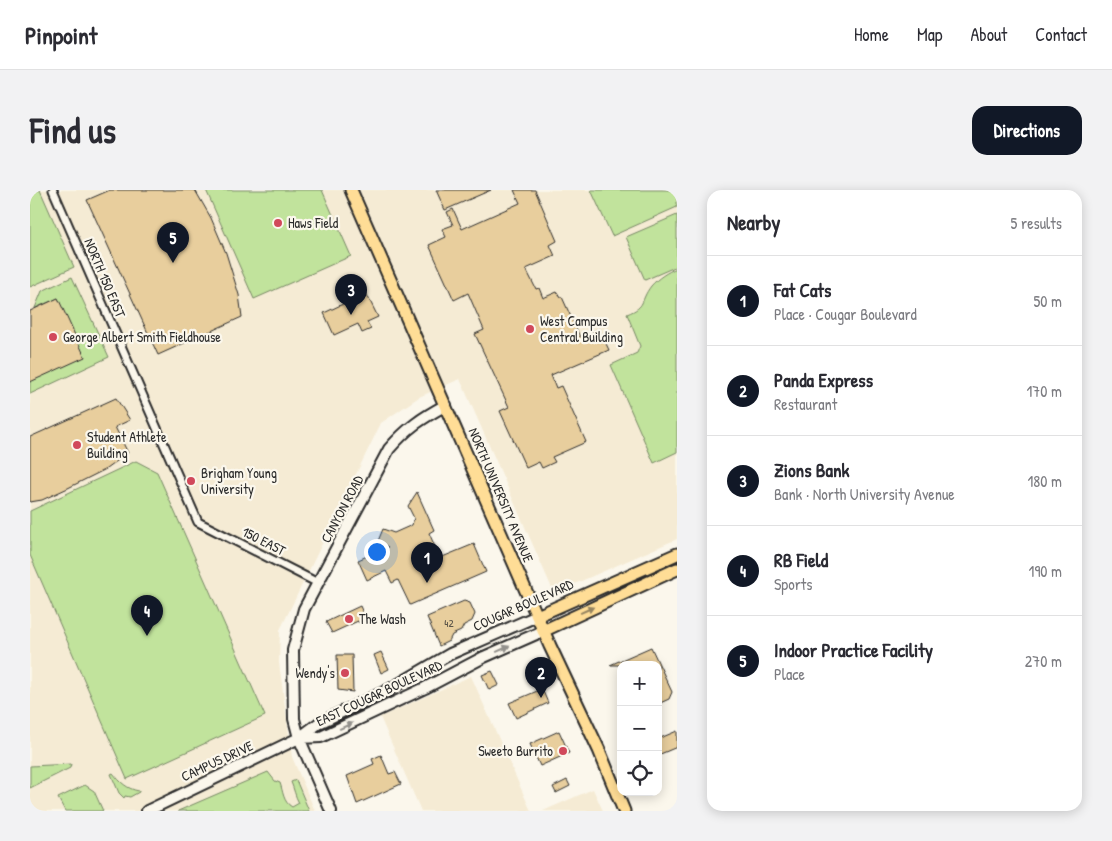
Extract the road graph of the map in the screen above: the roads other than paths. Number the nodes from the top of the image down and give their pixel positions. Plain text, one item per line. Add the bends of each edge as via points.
1 (53, 190) edge
2 (351, 190) edge
3 (446, 405) junction
4 (198, 522) joint
5 (677, 554) edge
6 (677, 569) edge
7 (318, 583) junction
8 (537, 616) junction
9 (543, 631) junction
10 (398, 684) joint
11 (300, 738) junction
12 (147, 811) edge
13 (331, 811) edge
14 (624, 811) edge

1 - 4 street, NORTH 150 EAST
2 - 3 main road, NORTH UNIVERSITY AVENUE
3 - 7 main road, CANYON ROAD via 404,431 390,449
3 - 8 main road, NORTH UNIVERSITY AVENUE
4 - 7 street, 150 EAST
5 - 8 main road, COUGAR BOULEVARD
9 -> 6 main road
7 - 11 main road, CANYON ROAD via 304,609 293,650 293,709
8 - 9 main road, NORTH UNIVERSITY AVENUE
8 - 10 main road, COUGAR BOULEVARD via 450,654
11 -> 9 main road, EAST COUGAR BOULEVARD via 321,737
9 - 14 main road, NORTH UNIVERSITY AVENUE
10 - 11 main road, EAST COUGAR BOULEVARD via 319,723
11 - 12 main road, CAMPUS DRIVE
11 - 13 main road, CANYON ROAD

